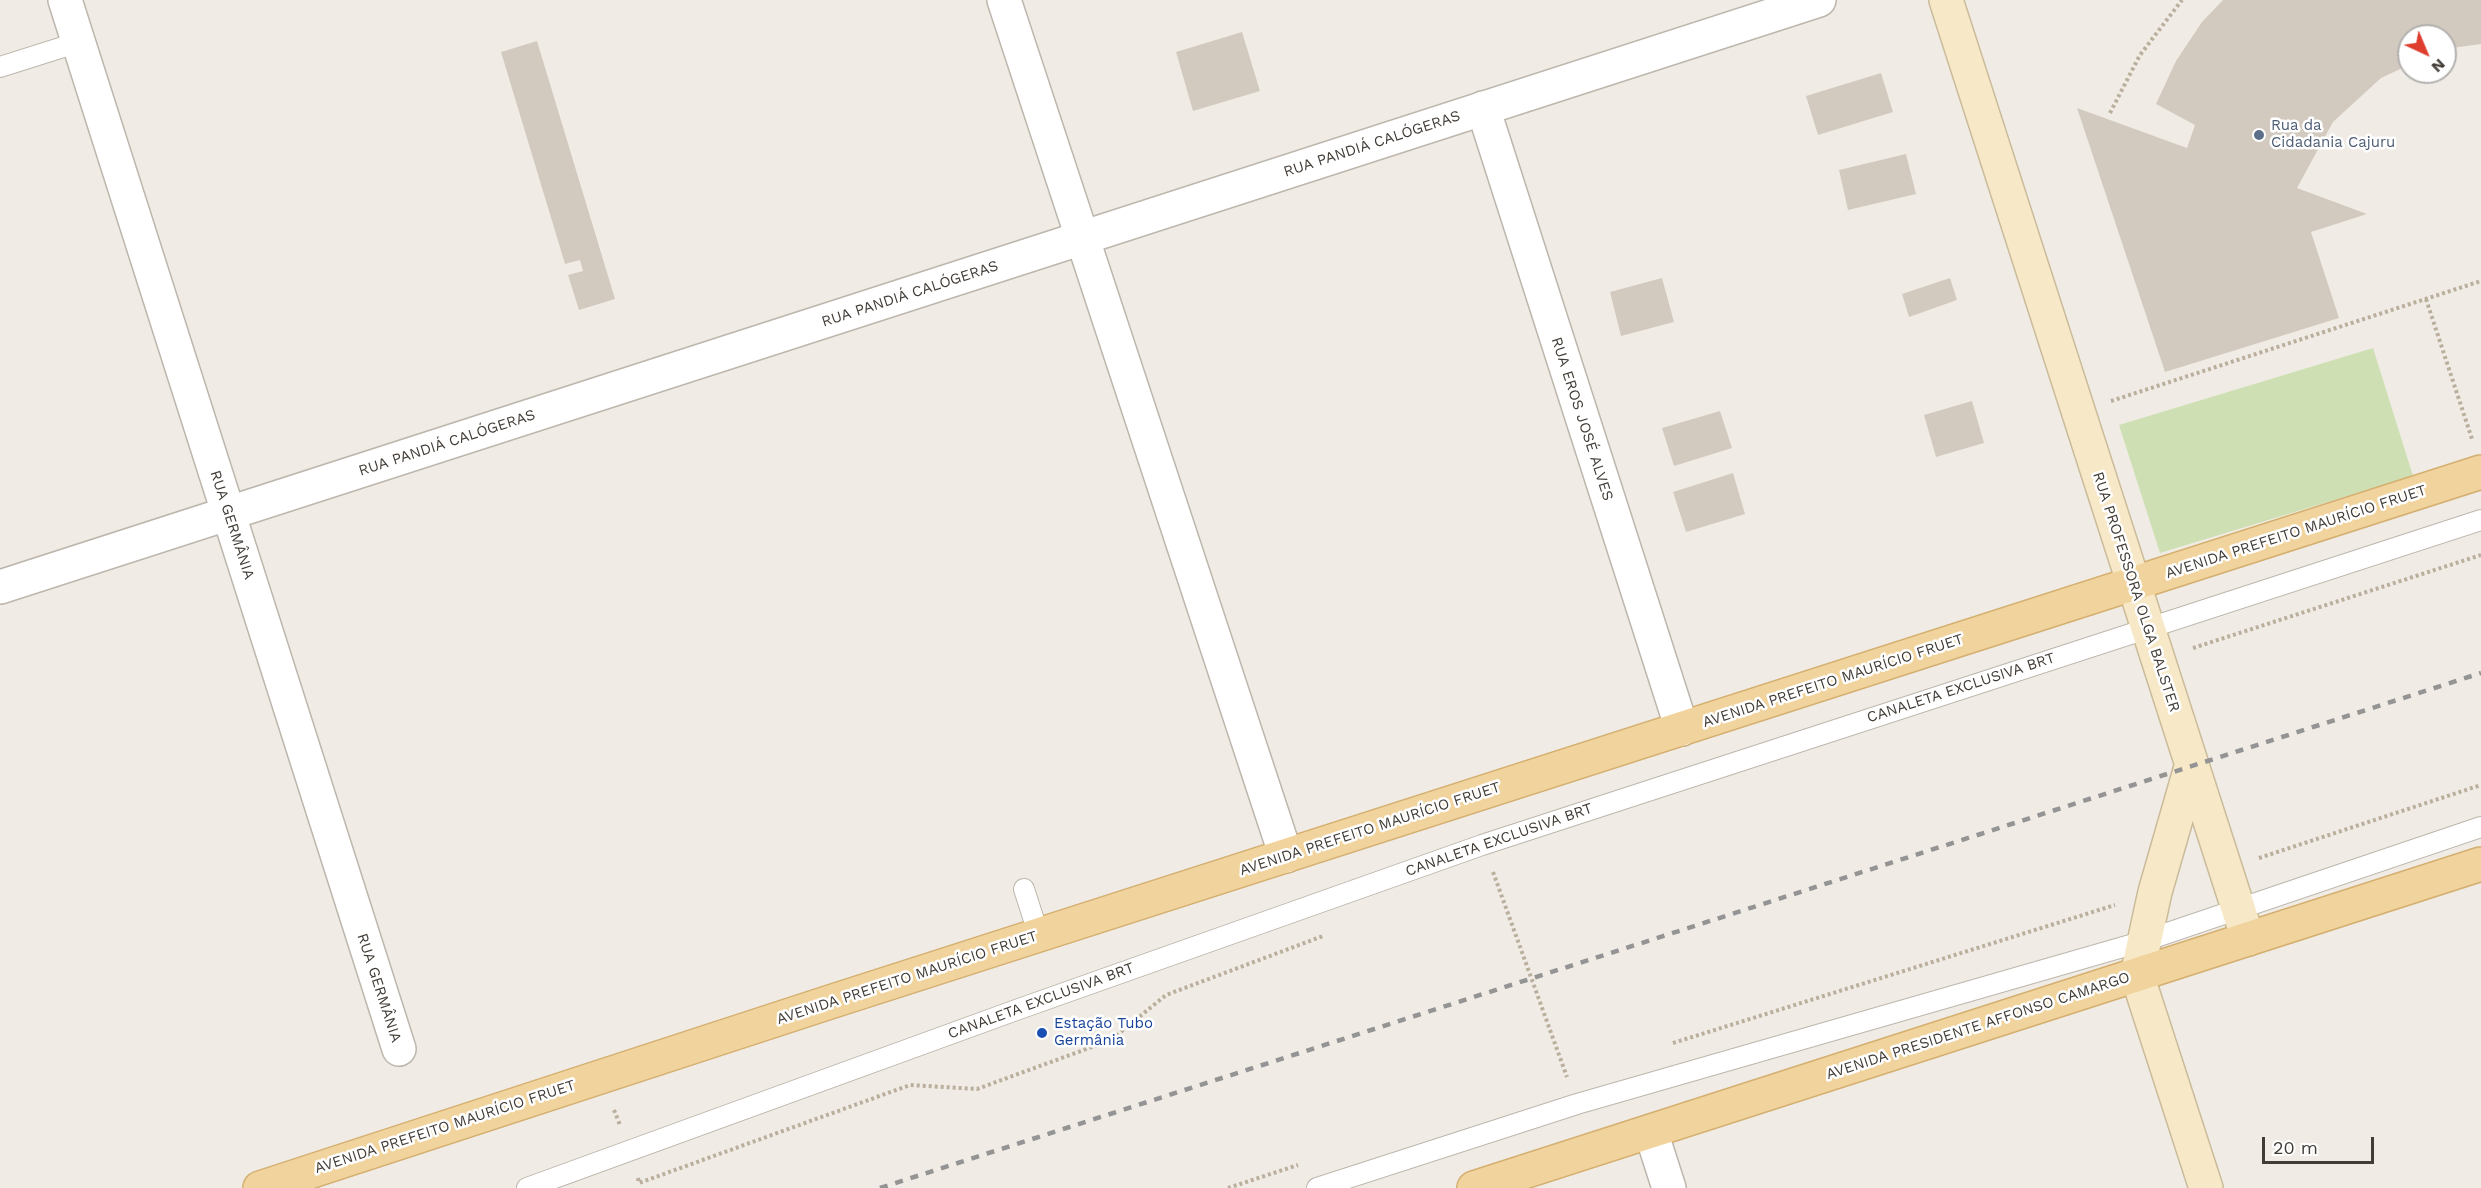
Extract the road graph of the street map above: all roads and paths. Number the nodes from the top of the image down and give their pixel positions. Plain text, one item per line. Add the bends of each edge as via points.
1 (65, 0) edge
2 (1004, 0) edge
3 (1820, 0) edge
4 (1946, 0) edge
5 (2182, 0) edge
6 (79, 42) junction
7 (0, 67) edge
8 (1483, 108) junction
9 (2110, 113) dead end
10 (1082, 238) junction
11 (2481, 281) edge
12 (2426, 298) junction
13 (2078, 411) junction
14 (2477, 458) edge
15 (228, 514) junction
16 (2481, 520) edge
17 (2481, 555) edge
18 (2134, 584) junction
19 (0, 587) edge
20 (2148, 627) junction
21 (2158, 659) junction
22 (1682, 729) junction
23 (2191, 767) junction
24 (2481, 785) edge
25 (2481, 827) edge
26 (1482, 845) junction
27 (1286, 856) junction
28 (2481, 864) edge
29 (1504, 867) dead end
30 (2225, 869) junction
31 (1492, 871) junction
32 (1481, 875) dead end
33 (1024, 889) dead end
34 (2155, 892) junction
35 (2243, 924) junction
36 (1329, 933) dead end
37 (1039, 936) junction
38 (2144, 941) junction
39 (2137, 975) junction
40 (1669, 1044) dead end
41 (399, 1049) dead end
42 (1578, 1073) dead end
43 (1567, 1076) junction
44 (1556, 1080) dead end
45 (1577, 1104) junction
46 (1651, 1132) junction
47 (1307, 1162) dead end
48 (639, 1183) dead end
49 (260, 1188) edge
50 (526, 1188) edge
51 (1228, 1188) edge
52 (1317, 1188) edge
53 (1474, 1188) edge
54 (1669, 1188) edge
55 (2206, 1188) edge

1 - 6 street, RUA GERMÂNIA
2 - 10 street
3 - 8 street, RUA PANDIÁ CALÓGERAS
4 - 13 main road, RUA PROFESSORA OLGA BALSTER
5 - 9 path via 2140,55
6 - 7 lane
6 - 15 street, RUA GERMÂNIA
8 - 10 street, RUA PANDIÁ CALÓGERAS
8 - 22 street, RUA EROS JOSÉ ALVES
10 - 15 street, RUA PANDIÁ CALÓGERAS
10 - 27 street
11 - 12 path
12 - 13 path
12 - 14 path
13 - 18 main road, RUA PROFESSORA OLGA BALSTER
14 - 18 main road, AVENIDA PREFEITO MAURÍCIO FRUET
15 - 19 street, RUA PANDIÁ CALÓGERAS
15 - 41 street, RUA GERMÂNIA
16 - 20 lane, CANALETA EXCLUSIVA BRT
17 - 21 path
18 - 20 main road, RUA PROFESSORA OLGA BALSTER
18 - 22 main road, AVENIDA PREFEITO MAURÍCIO FRUET
20 - 21 main road, RUA PROFESSORA OLGA BALSTER
20 - 26 lane, CANALETA EXCLUSIVA BRT
21 - 23 main road, RUA PROFESSORA OLGA BALSTER
22 - 27 main road, AVENIDA PREFEITO MAURÍCIO FRUET
23 - 30 main road, RUA PROFESSORA OLGA BALSTER
23 - 34 main road
24 - 30 path
25 - 35 lane
26 - 31 path
26 - 50 lane, CANALETA EXCLUSIVA BRT
27 - 37 main road, AVENIDA PREFEITO MAURÍCIO FRUET
28 - 35 main road, AVENIDA PRESIDENTE AFFONSO CAMARGO
29 - 31 path
30 - 35 main road, RUA PROFESSORA OLGA BALSTER
31 - 32 path
31 - 43 path
33 - 37 lane
34 - 38 main road
34 - 40 path
35 - 38 lane
35 - 39 main road, AVENIDA PRESIDENTE AFFONSO CAMARGO
36 - 48 path via 1166,995 1112,1040 1022,1073 977,1089 910,1084
37 - 49 main road, AVENIDA PREFEITO MAURÍCIO FRUET
38 - 39 main road
38 - 45 lane
39 - 46 main road, AVENIDA PRESIDENTE AFFONSO CAMARGO
39 - 55 main road
42 - 43 path
43 - 44 path
43 - 45 path
45 - 52 lane
46 - 53 main road, AVENIDA PRESIDENTE AFFONSO CAMARGO
46 - 54 street
47 - 51 path

